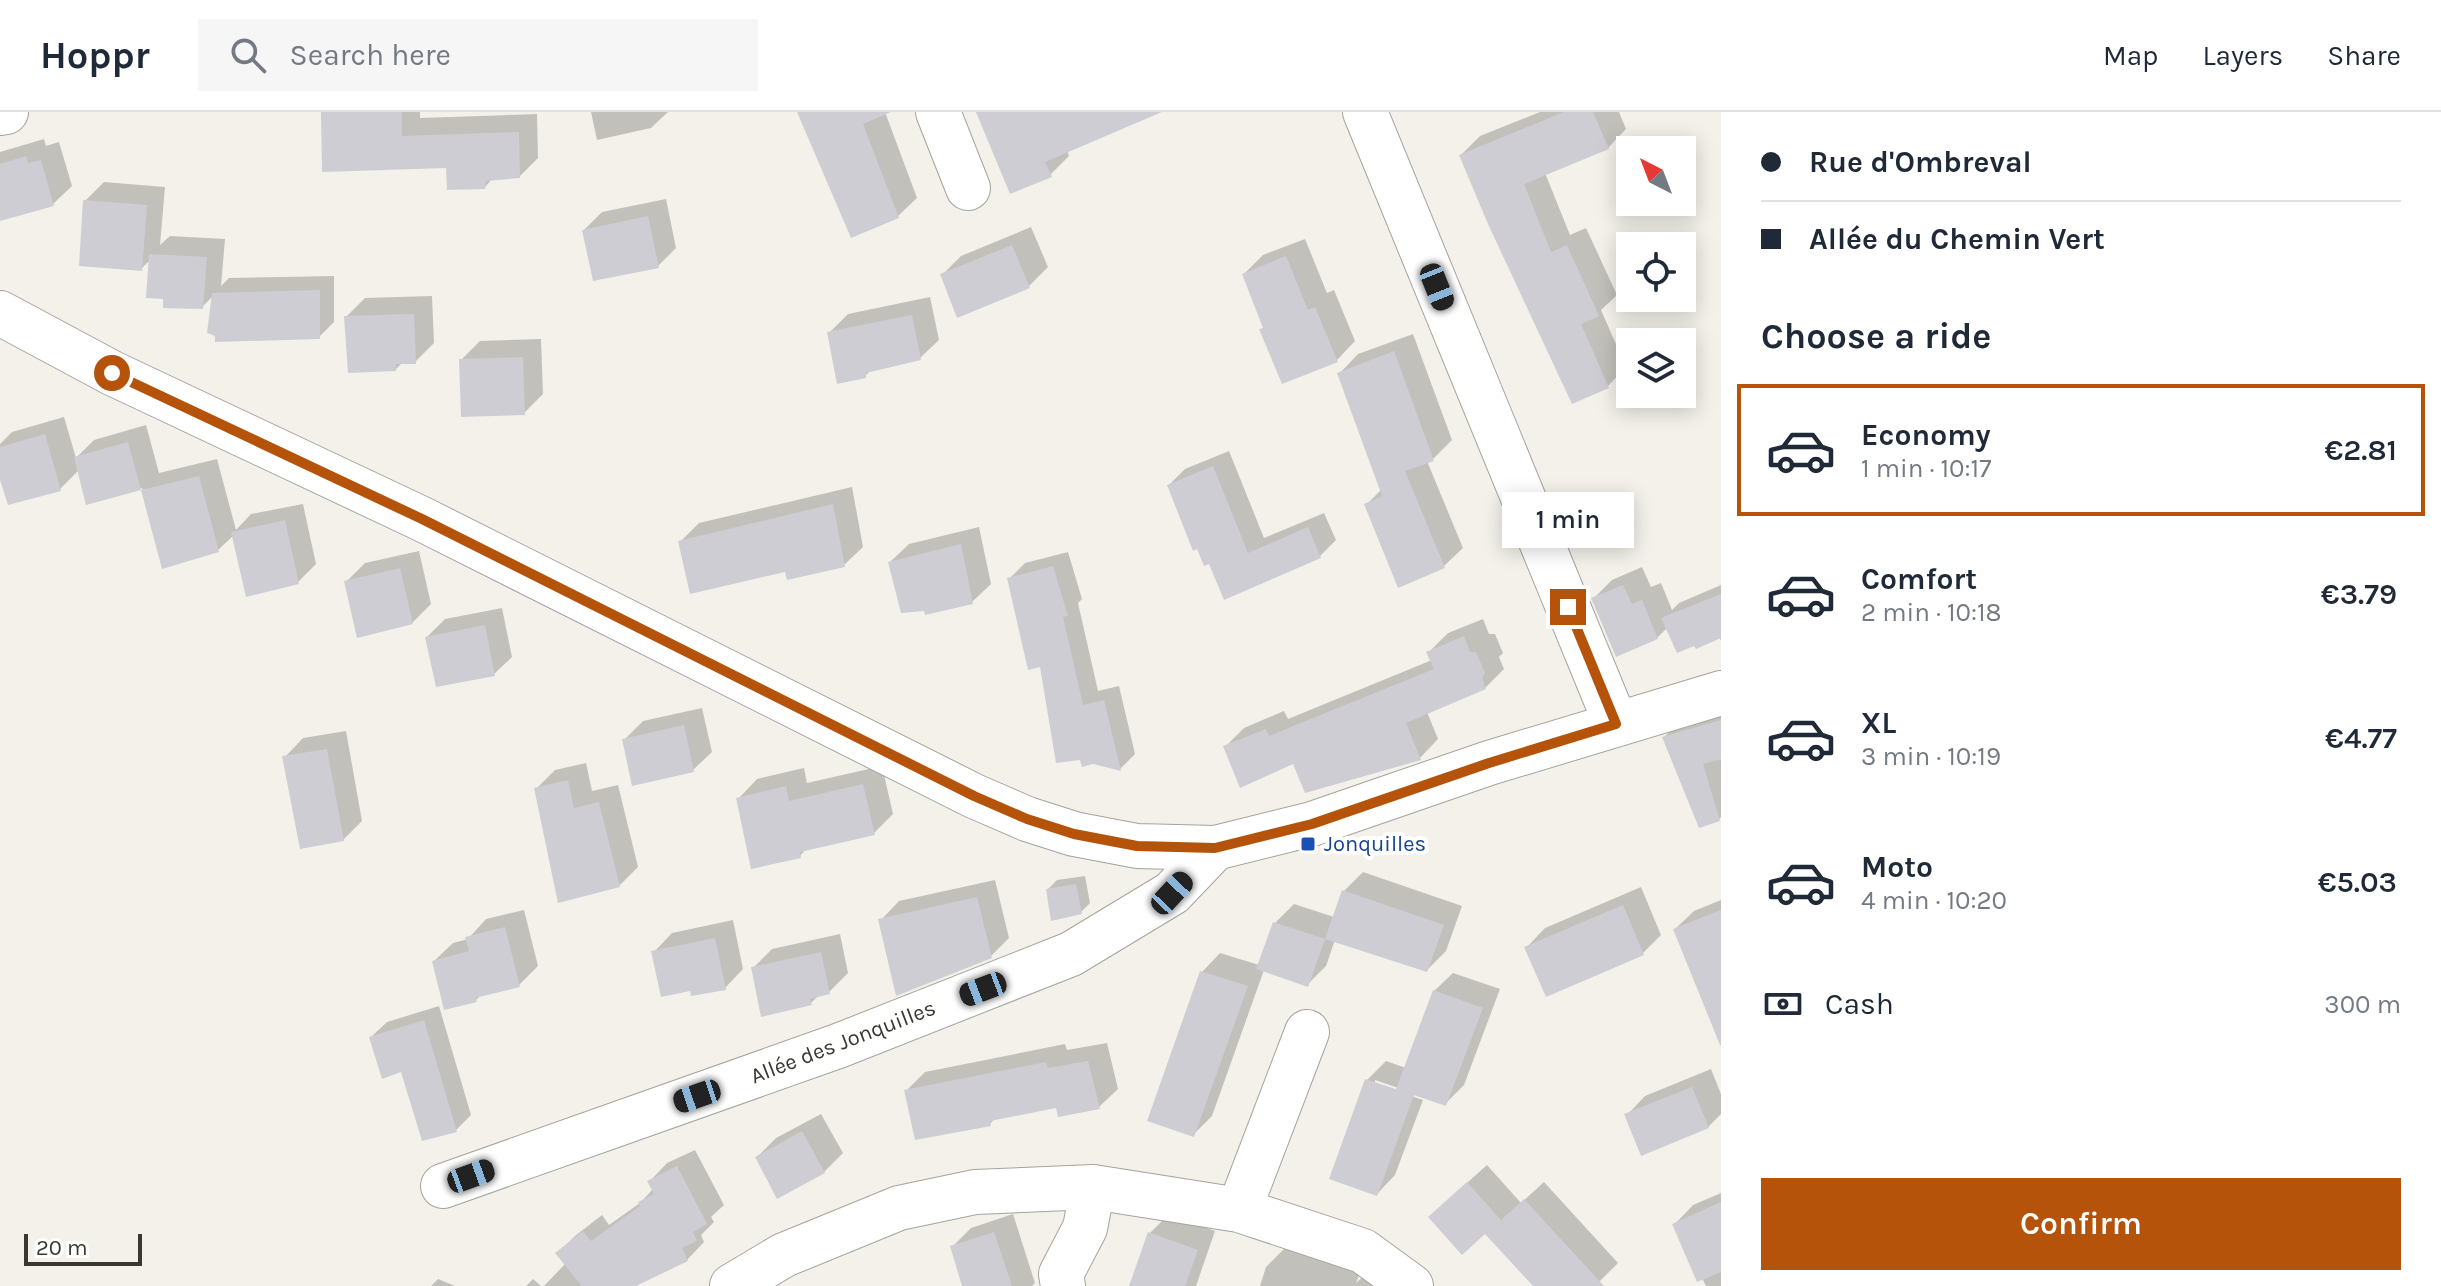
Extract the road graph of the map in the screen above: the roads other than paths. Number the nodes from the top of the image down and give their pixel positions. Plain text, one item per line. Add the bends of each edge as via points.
1 (6, 112) edge
2 (938, 112) edge
3 (1365, 112) edge
4 (0, 113) edge
5 (968, 188) dead end
6 (0, 313) edge
7 (1721, 693) edge
8 (1616, 724) junction
9 (1215, 848) junction
10 (1307, 1032) dead end
11 (443, 1186) dead end
12 (1093, 1187) junction
13 (1239, 1210) junction
14 (732, 1286) edge
15 (1063, 1286) edge
16 (1411, 1286) edge

1 - 4 street
2 - 5 street
3 - 8 street
6 - 9 street via 112,373 422,519 987,802 1074,834 1137,846
7 - 8 street
8 - 9 street via 1312,824
9 - 11 street, Allée des Jonquilles via 1172,893 1071,954 838,1046
10 - 13 street
12 - 13 street
12 - 14 street via 975,1192 899,1208 784,1255
12 - 15 street via 1085,1228 1061,1274
13 - 16 street via 1363,1251

